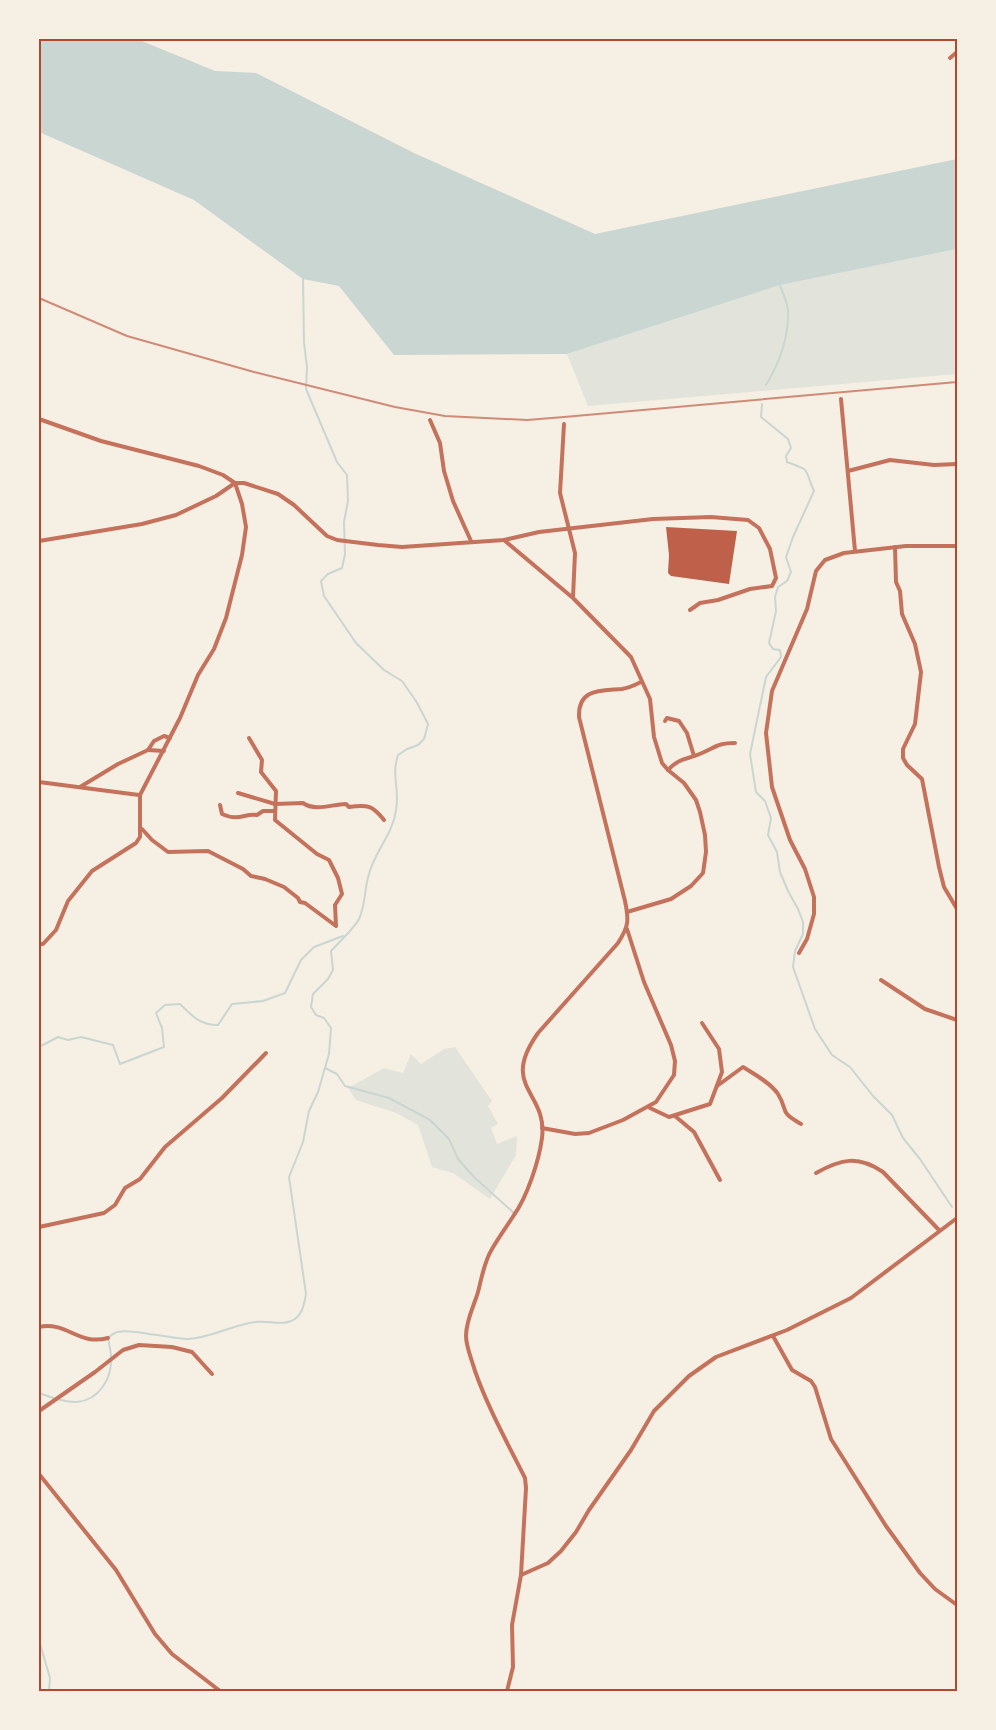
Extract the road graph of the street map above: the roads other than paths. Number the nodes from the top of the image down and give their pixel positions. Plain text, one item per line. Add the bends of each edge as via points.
1 (957, 52) edge
2 (950, 58) dead end
3 (841, 399) dead end
4 (39, 419) edge
5 (430, 420) dead end
6 (564, 424) dead end
7 (957, 464) edge
8 (848, 471) junction
9 (235, 483) junction
10 (568, 530) junction
11 (504, 540) junction
12 (39, 541) edge
13 (471, 541) junction
14 (957, 546) edge
15 (895, 547) junction
16 (855, 551) junction
17 (573, 598) junction
18 (690, 610) dead end
19 (641, 682) junction
20 (666, 721) dead end
21 (170, 738) junction
22 (249, 738) dead end
23 (735, 743) dead end
24 (148, 750) junction
25 (164, 751) junction
26 (694, 756) junction
27 (668, 770) junction
28 (39, 782) edge
29 (79, 788) junction
30 (238, 794) dead end
31 (140, 795) junction
32 (275, 804) junction
33 (220, 805) dead end
34 (274, 811) junction
35 (384, 820) dead end
36 (141, 828) junction
37 (957, 909) edge
38 (627, 912) junction
39 (627, 929) junction
40 (39, 944) edge
41 (799, 953) dead end
42 (880, 980) dead end
43 (957, 1020) edge
44 (702, 1023) dead end
45 (266, 1053) dead end
46 (716, 1086) junction
47 (650, 1107) junction
48 (674, 1115) junction
49 (801, 1124) dead end
50 (543, 1128) junction
51 (816, 1173) dead end
52 (720, 1180) dead end
53 (957, 1218) edge
54 (39, 1227) edge
55 (939, 1230) junction
56 (39, 1327) edge
57 (773, 1336) junction
58 (108, 1338) dead end
59 (212, 1374) dead end
60 (39, 1411) edge
61 (39, 1474) edge
62 (521, 1575) junction
63 (957, 1605) edge
64 (220, 1691) edge
65 (507, 1691) edge

1 - 2 street
3 - 8 street
4 - 9 street via 102,441 199,466
5 - 13 street via 440,443 453,501
6 - 10 street via 560,493
7 - 8 street via 890,460
8 - 16 street
9 - 12 street via 176,515
9 - 13 street via 278,494 337,540 402,547
9 - 21 street via 246,527 235,587 214,650 198,675
10 - 11 street
10 - 17 street via 576,553
10 - 18 street via 653,519 711,517 748,520 759,528 770,549 776,578 772,586 700,603
11 - 13 street
11 - 17 street
14 - 15 street
15 - 16 street
15 - 37 street via 902,614 915,644 921,672 915,724 903,758 922,779 944,887
16 - 41 street via 825,560 816,571 807,609 769,706 766,733 772,787 814,897 814,914
17 - 19 street via 631,657
19 - 27 street via 650,699 654,737
19 - 38 street via 591,693 579,706
20 - 26 street via 679,721
21 - 24 street via 164,736 154,741
21 - 25 street
22 - 32 street via 262,760 261,772 276,791
23 - 26 street via 714,745
24 - 25 street
24 - 29 street
25 - 31 street
26 - 27 street via 676,761
27 - 38 street via 696,800 705,835 703,873 670,899
28 - 29 street
29 - 31 street
30 - 32 street
31 - 36 street
32 - 34 street
32 - 35 street via 361,805 374,808
33 - 34 street via 222,814 229,817
34 - 36 street via 275,820 329,860 342,894 335,905 336,926 284,887 251,876 208,851 168,852
36 - 40 street via 136,843 92,871 68,901 50,938
38 - 39 street
39 - 47 street via 675,1061 675,1075
39 - 50 street via 528,1048 522,1072
42 - 43 street via 925,1009
44 - 46 street via 719,1048 722,1072
45 - 54 street via 165,1147 140,1179 127,1186 116,1205 104,1213
46 - 48 street via 710,1104
46 - 49 street via 743,1067 771,1087 786,1115
47 - 48 street via 669,1117
47 - 50 street via 589,1132 575,1134
48 - 52 street via 694,1132
50 - 62 street via 533,1175 515,1214 487,1258 466,1336 492,1414 525,1478
51 - 55 street via 846,1160 875,1167
53 - 55 street
55 - 57 street via 851,1298
56 - 58 street via 50,1324 90,1341
57 - 62 street via 716,1357 689,1376 654,1412 561,1551 548,1563
57 - 63 street via 792,1370 815,1387 831,1439 903,1550 935,1589
59 - 60 street via 192,1352 139,1345 123,1350
61 - 64 street via 116,1570 155,1634 172,1654
62 - 65 street via 512,1625 513,1667

